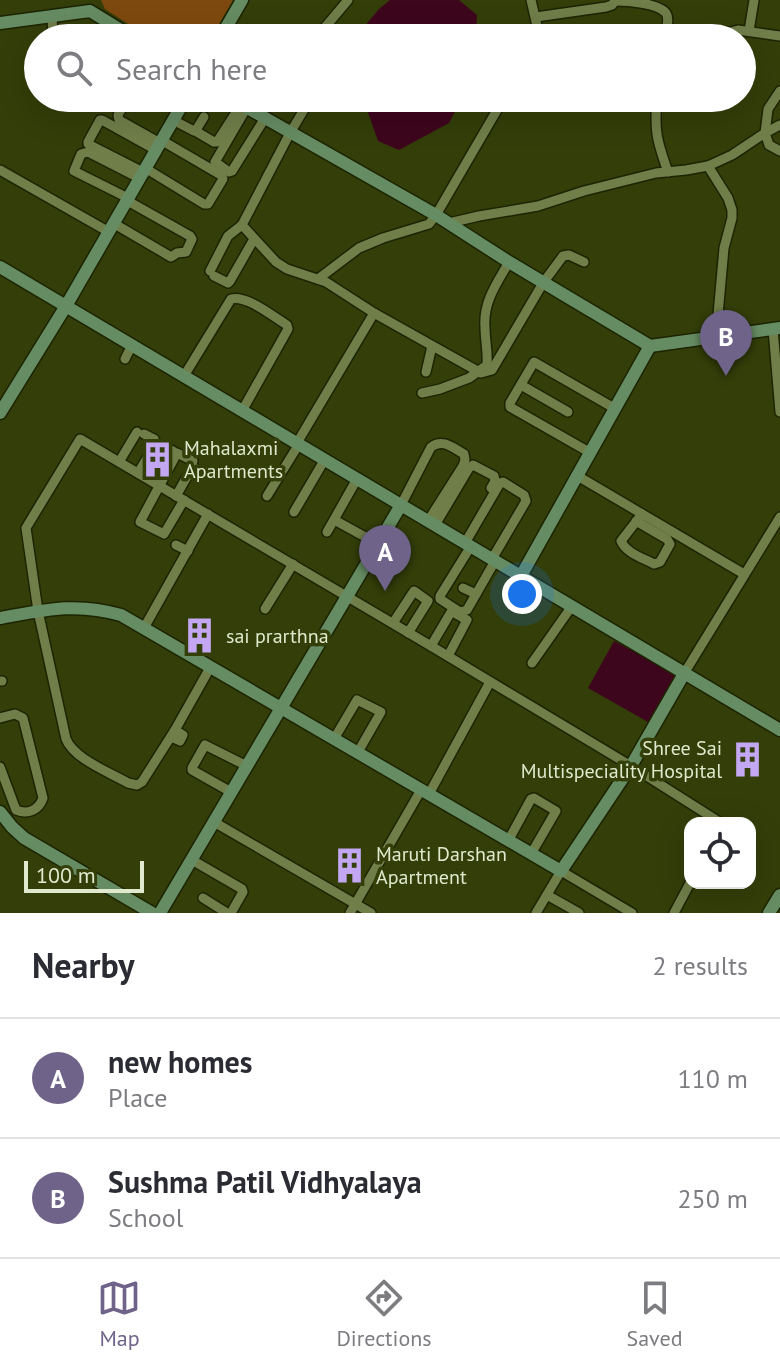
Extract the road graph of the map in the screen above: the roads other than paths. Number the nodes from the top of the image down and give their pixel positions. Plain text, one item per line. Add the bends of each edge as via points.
1 (242, 0) edge
2 (348, 0) edge
3 (531, 0) edge
4 (754, 0) edge
5 (616, 1) edge
6 (90, 5) edge
7 (52, 16) junction
8 (536, 17) junction
9 (0, 23) edge
10 (52, 24) edge
11 (115, 24) edge
12 (228, 24) edge
13 (328, 24) edge
14 (536, 24) edge
15 (666, 24) edge
16 (750, 24) edge
17 (756, 32) edge
18 (780, 36) edge
19 (780, 91) edge
20 (120, 112) edge
21 (178, 112) edge
22 (236, 112) edge
23 (237, 112) edge
24 (248, 112) edge
25 (303, 112) edge
26 (496, 112) edge
27 (656, 112) edge
28 (204, 117) dead end
29 (173, 120) junction
30 (262, 122) junction
31 (780, 125) edge
32 (194, 131) dead end
33 (290, 133) junction
34 (765, 133) junction
35 (159, 144) junction
36 (780, 151) edge
37 (708, 166) junction
38 (0, 170) edge
39 (668, 172) junction
40 (142, 173) junction
41 (127, 199) junction
42 (436, 215) junction
43 (449, 223) junction
44 (242, 225) junction
45 (111, 228) junction
46 (254, 239) junction
47 (509, 262) junction
48 (584, 262) dead end
49 (0, 267) edge
50 (318, 279) junction
51 (543, 283) junction
52 (66, 306) junction
53 (374, 313) junction
54 (776, 329) edge
55 (716, 337) junction
56 (132, 345) junction
57 (432, 346) junction
58 (650, 346) junction
59 (125, 359) dead end
60 (426, 372) dead end
61 (478, 372) junction
62 (184, 376) junction
63 (521, 385) junction
64 (6, 390) edge
65 (422, 393) dead end
66 (780, 401) edge
67 (614, 408) junction
68 (242, 411) junction
69 (568, 412) dead end
70 (780, 412) edge
71 (0, 413) edge
72 (298, 444) junction
73 (589, 452) junction
74 (326, 460) junction
75 (119, 462) junction
76 (137, 473) junction
77 (576, 475) junction
78 (359, 480) junction
79 (158, 485) junction
80 (267, 496) dead end
81 (182, 499) junction
82 (401, 505) junction
83 (295, 512) dead end
84 (208, 514) junction
85 (639, 517) junction
86 (780, 517) edge
87 (338, 522) junction
88 (431, 523) junction
89 (165, 537) dead end
90 (378, 544) junction
91 (466, 544) junction
92 (176, 545) dead end
93 (188, 551) junction
94 (494, 560) junction
95 (293, 564) junction
96 (744, 574) junction
97 (521, 576) junction
98 (463, 588) dead end
99 (476, 594) junction
100 (347, 596) junction
101 (572, 606) junction
102 (265, 609) dead end
103 (38, 611) junction
104 (448, 612) dead end
105 (0, 618) edge
106 (393, 623) junction
107 (144, 628) junction
108 (408, 633) junction
109 (430, 645) junction
110 (448, 656) junction
111 (532, 663) dead end
112 (211, 666) junction
113 (685, 672) junction
114 (490, 682) junction
115 (281, 708) junction
116 (0, 718) edge
117 (780, 730) edge
118 (334, 739) junction
119 (358, 752) junction
120 (247, 766) junction
121 (631, 766) junction
122 (0, 767) edge
123 (231, 792) junction
124 (425, 792) junction
125 (13, 805) junction
126 (1, 814) edge
127 (712, 817) edge
128 (214, 822) junction
129 (508, 841) junction
130 (531, 854) junction
131 (192, 860) junction
132 (561, 871) junction
133 (687, 889) edge
134 (547, 895) junction
135 (780, 895) edge
136 (203, 898) dead end
137 (353, 908) edge
138 (224, 912) edge
139 (629, 912) edge
140 (152, 913) edge
141 (160, 913) edge
142 (371, 913) edge
143 (536, 913) edge
144 (579, 913) edge
145 (674, 913) edge
146 (769, 913) edge

1 - 12 street
2 - 13 street
3 - 8 street
4 - 16 street
5 - 8 street
5 - 15 street via 663,10
6 - 7 street
6 - 11 street
7 - 9 street
7 - 10 street
8 - 14 street
17 - 18 street
19 - 34 street via 768,109
20 - 35 street via 119,120
21 - 29 street
22 - 28 street via 217,142 197,132
23 - 30 street via 215,162 229,172
24 - 30 street
25 - 33 street
26 - 42 street
27 - 39 street via 655,128
29 - 32 street
29 - 35 street
30 - 33 street
31 - 34 street
33 - 42 street
33 - 44 street
34 - 36 street via 769,145
34 - 37 street
35 - 40 street
35 - 40 street via 100,120 88,144
35 - 40 street via 223,179 204,204
37 - 39 street
37 - 55 street via 732,210
38 - 45 street
39 - 43 street
40 - 41 street
40 - 41 street via 81,154 74,171
41 - 45 street
41 - 45 street via 190,236 186,252 171,257
42 - 43 street
42 - 50 street via 429,224 359,248
43 - 47 street
44 - 46 street
44 - 46 street via 228,236 212,273 228,283
45 - 52 street
46 - 50 street via 287,269
47 - 51 street
47 - 61 street via 487,299 487,365
48 - 51 street via 563,256
49 - 52 street
50 - 53 street
51 - 58 street
51 - 61 street via 492,370
52 - 56 street
52 - 64 street
53 - 57 street
53 - 72 street
54 - 55 street
54 - 66 street
55 - 58 street
56 - 59 street
56 - 62 street
57 - 60 street
57 - 61 street
58 - 67 street
61 - 65 street
62 - 68 street
62 - 68 street via 231,299 245,299 288,329
63 - 67 street via 534,362
63 - 69 street
63 - 73 street via 510,407
64 - 71 street
66 - 70 street
67 - 73 street
68 - 72 street
72 - 74 street
72 - 80 street
73 - 77 street
74 - 78 street
74 - 83 street
75 - 76 street
75 - 76 street via 141,433 154,439
75 - 103 street via 80,439 28,522
76 - 79 street
76 - 79 street via 156,443 173,451
77 - 85 street
77 - 97 street
78 - 82 street
78 - 87 street
78 - 87 street via 329,533
79 - 81 street
79 - 81 street via 177,453 193,464
79 - 81 street via 140,522 164,534
81 - 84 street
81 - 89 street
82 - 88 street
82 - 88 street via 431,447 444,442 464,454 463,466
82 - 90 street
84 - 93 street
84 - 95 street
85 - 85 street via 621,541 654,564 660,562 670,544
85 - 96 street
86 - 96 street
87 - 90 street
88 - 91 street
88 - 91 street via 469,468 475,465 494,476
90 - 100 street
91 - 94 street
91 - 94 street via 500,483 506,483 526,501
91 - 99 street via 440,599 460,612
92 - 93 street
93 - 107 street
94 - 97 street
94 - 99 street
95 - 100 street
95 - 102 street
96 - 113 street
97 - 101 street
98 - 99 street
100 - 106 street
100 - 115 street
101 - 111 street
101 - 113 street
103 - 105 street
103 - 107 street via 91,608 121,615
103 - 112 street via 69,747 128,783 142,782
104 - 109 street
106 - 108 street
106 - 108 street via 414,591 428,601
107 - 112 street
108 - 109 street
109 - 110 street
109 - 110 street via 451,612 467,620
110 - 114 street
112 - 115 street
113 - 117 street
113 - 121 street
114 - 121 street
114 - 124 street
115 - 118 street
115 - 120 street
116 - 125 street via 23,718 43,798 33,811 19,812
118 - 119 street
118 - 119 street via 357,700 381,712
119 - 124 street
120 - 123 street
120 - 123 street via 207,744 198,756 192,770
121 - 127 street
121 - 132 street
122 - 125 street
123 - 128 street
124 - 129 street
124 - 137 street
125 - 126 street
126 - 140 street via 24,838
128 - 131 street
128 - 137 street
129 - 130 street
129 - 130 street via 534,798 556,811
130 - 132 street
131 - 138 street via 242,889
131 - 141 street
132 - 134 street
132 - 139 street
133 - 145 street
134 - 143 street
134 - 144 street
135 - 146 street
136 - 138 street
137 - 142 street

